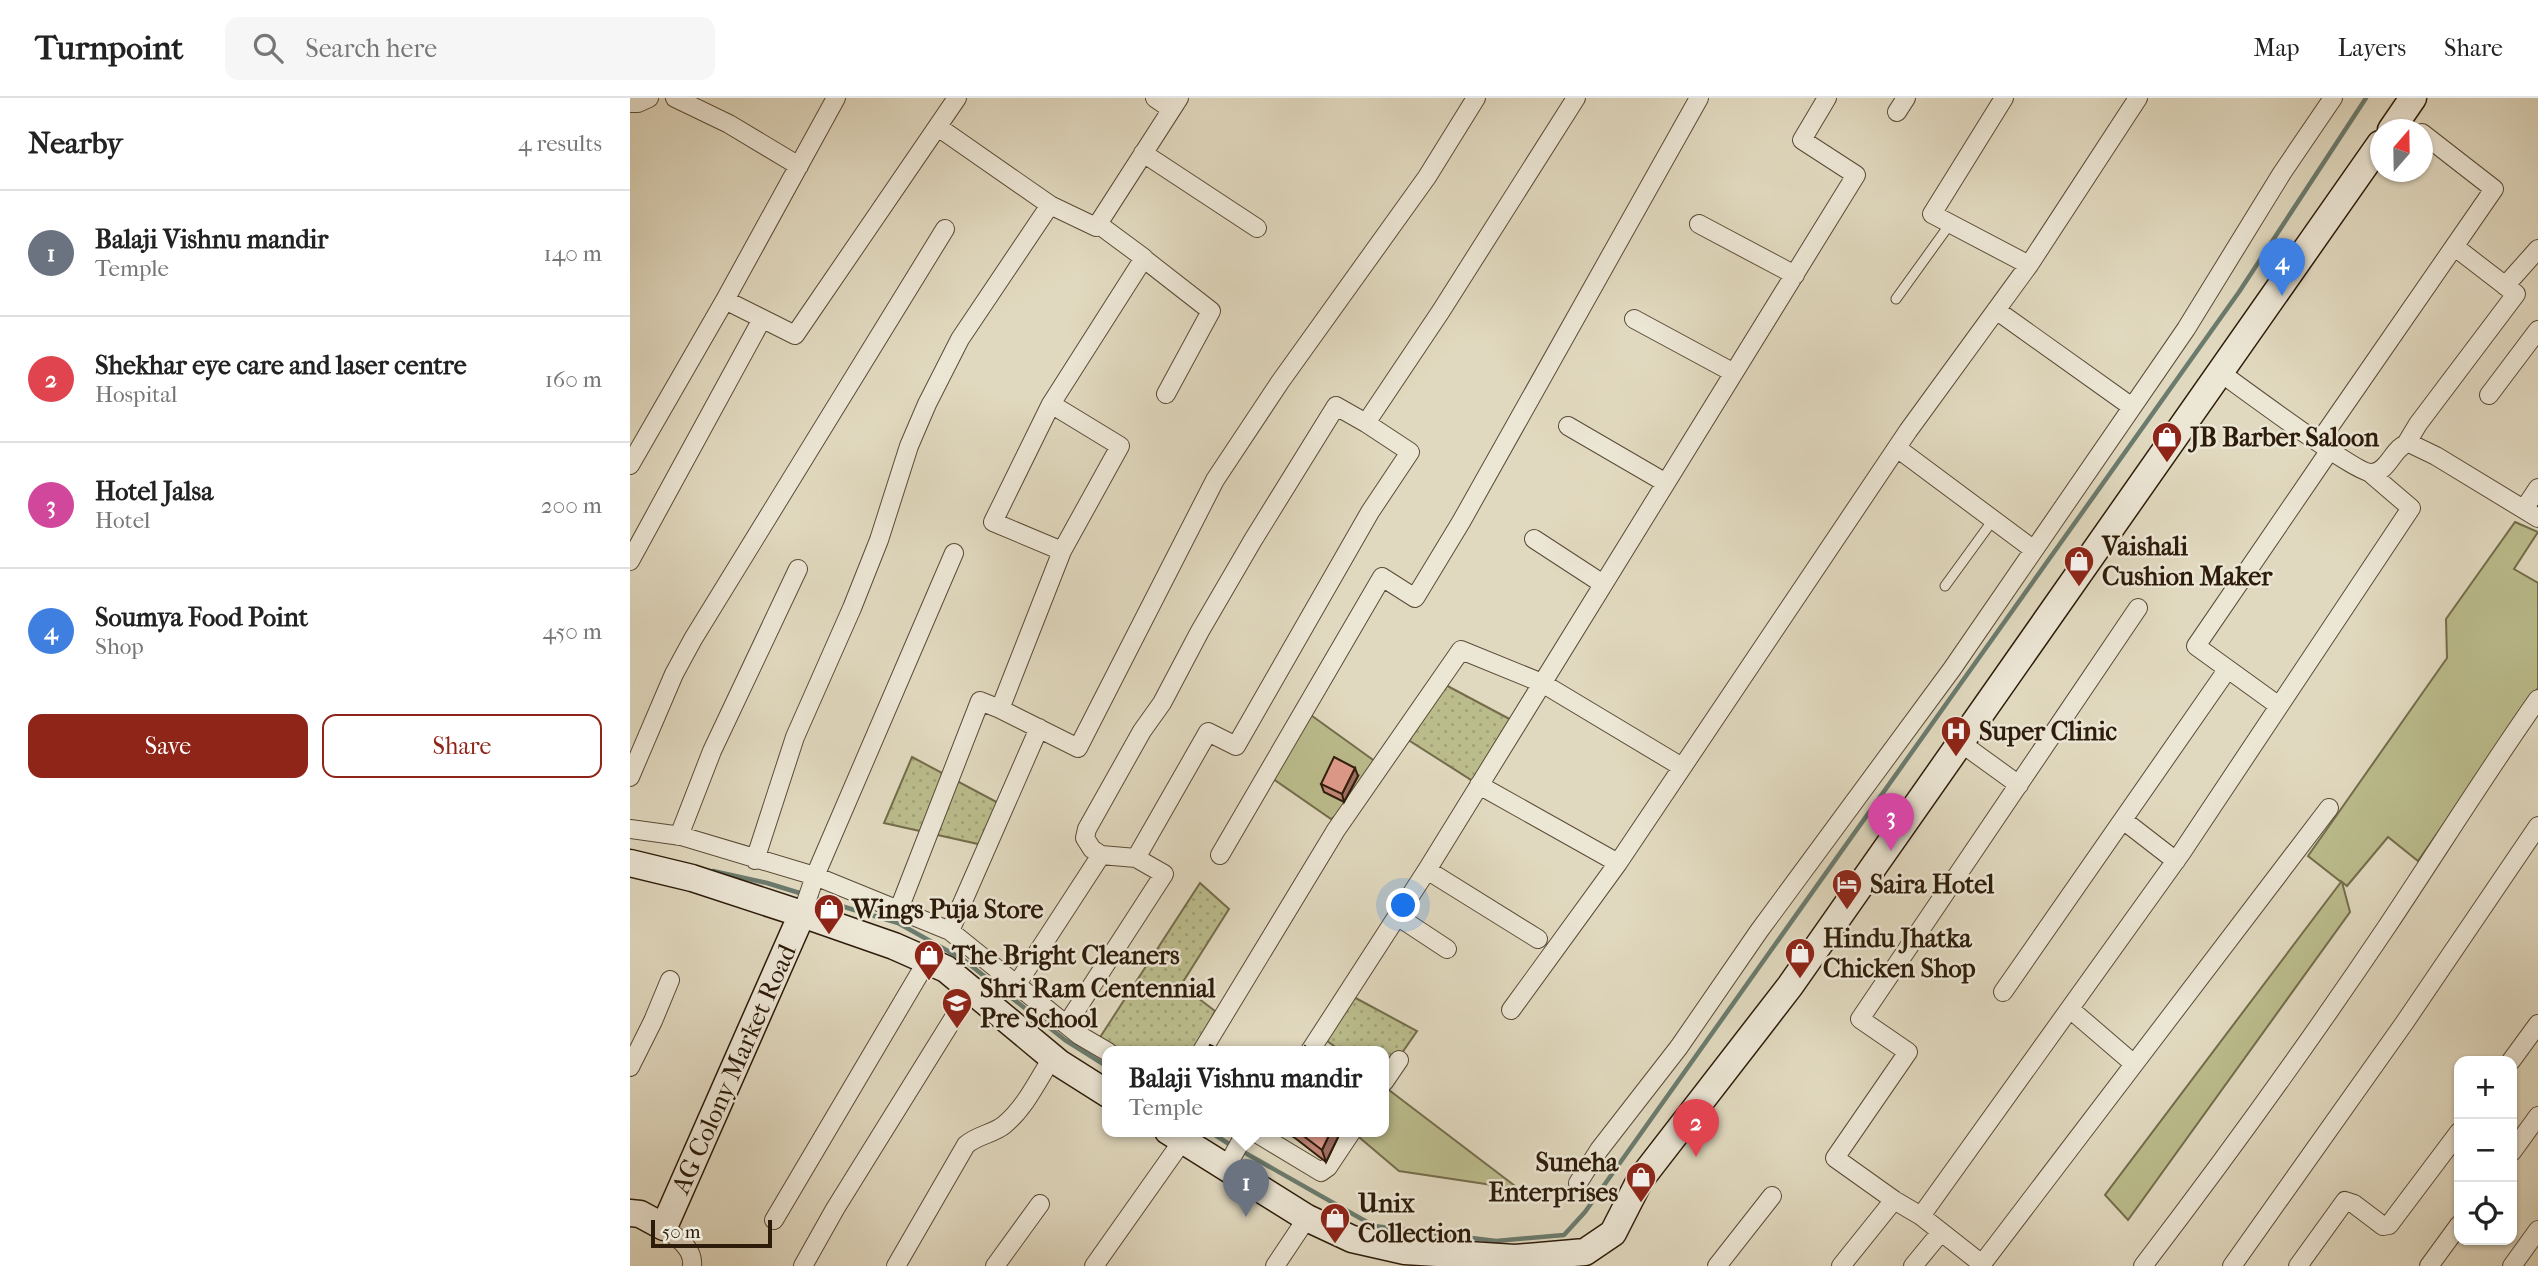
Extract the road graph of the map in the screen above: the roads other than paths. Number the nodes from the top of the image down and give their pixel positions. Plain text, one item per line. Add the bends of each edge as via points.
1 (649, 98) edge
2 (675, 98) edge
3 (836, 98) edge
4 (957, 98) edge
5 (1155, 98) edge
6 (1476, 98) edge
7 (1576, 98) edge
8 (1699, 98) edge
9 (1827, 98) edge
10 (2004, 98) edge
11 (2137, 98) edge
12 (2333, 98) edge
13 (630, 103) edge
14 (1175, 104) edge
15 (938, 127) junction
16 (2433, 141) edge
17 (1143, 153) junction
18 (2370, 160) edge
19 (799, 166) junction
20 (1050, 205) junction
21 (1098, 224) junction
22 (1699, 224) dead end
23 (1950, 224) junction
24 (1257, 228) dead end
25 (945, 229) dead end
26 (2455, 247) junction
27 (2538, 249) edge
28 (1143, 258) junction
29 (2029, 265) junction
30 (1795, 275) junction
31 (2505, 286) junction
32 (1896, 299) dead end
33 (725, 300) junction
34 (1996, 310) junction
35 (762, 319) junction
36 (1634, 319) dead end
37 (2538, 330) edge
38 (1734, 373) junction
39 (2221, 373) junction
40 (1166, 394) dead end
41 (2489, 395) dead end
42 (1051, 404) junction
43 (2132, 407) junction
44 (1366, 422) junction
45 (1568, 426) dead end
46 (2406, 444) junction
47 (2325, 446) junction
48 (1897, 448) junction
49 (630, 465) edge
50 (2370, 473) junction
51 (1666, 483) junction
52 (2538, 488) edge
53 (2531, 514) edge
54 (1993, 520) junction
55 (1534, 539) dead end
56 (2034, 550) junction
57 (1062, 551) junction
58 (954, 553) dead end
59 (630, 561) edge
60 (797, 569) dead end
61 (1603, 584) junction
62 (1945, 586) dead end
63 (2138, 608) dead end
64 (2227, 670) junction
65 (1542, 683) junction
66 (2538, 699) edge
67 (2279, 706) junction
68 (1000, 709) junction
69 (1039, 729) junction
70 (1961, 743) junction
71 (1682, 767) junction
72 (630, 777) edge
73 (1479, 785) junction
74 (2019, 785) junction
75 (2329, 808) dead end
76 (2123, 820) junction
77 (2538, 826) edge
78 (630, 829) edge
79 (679, 836) junction
80 (1101, 855) junction
81 (1220, 855) dead end
82 (1136, 858) junction
83 (755, 860) junction
84 (2176, 860) junction
85 (630, 863) edge
86 (1618, 863) junction
87 (1427, 870) junction
88 (814, 879) junction
89 (899, 909) junction
90 (803, 910) junction
91 (1397, 916) junction
92 (950, 931) junction
93 (1538, 939) dead end
94 (1447, 949) dead end
95 (927, 961) junction
96 (670, 980) dead end
97 (1017, 984) junction
98 (971, 990) junction
99 (2003, 992) dead end
100 (2070, 1009) junction
101 (1511, 1010) dead end
102 (1067, 1024) junction
103 (2538, 1024) edge
104 (1205, 1046) edge
105 (1313, 1046) edge
106 (1102, 1048) edge
107 (2515, 1056) edge
108 (1052, 1058) junction
109 (1399, 1060) dead end
110 (2134, 1064) junction
111 (630, 1067) edge
112 (1389, 1075) edge
113 (1102, 1090) edge
114 (2538, 1116) edge
115 (1174, 1137) edge
116 (1188, 1137) edge
117 (1348, 1137) edge
118 (2454, 1139) edge
119 (1241, 1141) edge
120 (2517, 1145) edge
121 (1578, 1183) dead end
122 (1772, 1196) dead end
123 (1894, 1200) junction
124 (1040, 1205) dead end
125 (630, 1213) edge
126 (1921, 1216) junction
127 (1307, 1218) junction
128 (774, 1220) dead end
129 (664, 1227) junction
130 (2538, 1230) edge
131 (1941, 1231) junction
132 (2454, 1231) edge
133 (1499, 1261) edge
134 (1981, 1265) edge
135 (692, 1266) edge
136 (803, 1266) edge
137 (896, 1266) edge
138 (995, 1266) edge
139 (1094, 1266) edge
140 (1275, 1266) edge
141 (1717, 1266) edge
142 (1842, 1266) edge
143 (1913, 1266) edge
144 (2143, 1266) edge
145 (2232, 1266) edge
146 (2298, 1266) edge
147 (2429, 1266) edge
148 (2512, 1266) edge

1 - 13 street
2 - 19 street
3 - 19 street
4 - 15 street
5 - 14 street
6 - 69 street via 1427,177 1215,480 1078,748
7 - 44 street
8 - 81 street via 1415,598 1382,577
9 - 30 street via 1802,140 1856,175
10 - 23 street via 1932,215
11 - 29 street
12 - 43 street
14 - 17 street
15 - 20 street
15 - 35 street via 794,335
16 - 26 street via 2494,189
17 - 21 street
17 - 24 street
18 - 39 street
19 - 33 street
20 - 21 street via 1096,227
20 - 83 street via 960,339 927,404 852,608 795,737
21 - 28 street
22 - 30 street
23 - 29 street
23 - 32 lane
25 - 72 street via 693,639
26 - 31 street
26 - 47 street
27 - 31 street
28 - 40 street via 1211,312
28 - 42 street
29 - 34 street
30 - 38 street
31 - 46 street via 2516,294
33 - 35 street
33 - 49 street
34 - 43 street
34 - 48 street
35 - 59 street
36 - 38 street
37 - 41 street
38 - 51 street
39 - 47 street
39 - 70 street
42 - 57 street via 1120,446
42 - 57 street via 993,522
43 - 56 street
44 - 80 street via 1336,406 1253,540 1086,832 1084,838
44 - 82 street via 1410,452 1370,512 1236,746 1208,732
45 - 51 street
46 - 50 street via 2379,471
46 - 53 street via 2422,448
47 - 50 street
47 - 64 street via 2196,646
48 - 54 street
48 - 71 street
50 - 67 street via 2412,508
51 - 61 street
52 - 53 street
54 - 56 street
54 - 62 lane
55 - 61 street
56 - 121 street
57 - 68 street
58 - 88 street
60 - 79 street via 712,751
61 - 65 street
63 - 74 street
64 - 67 street
64 - 76 street
65 - 71 street
65 - 73 street
65 - 104 street via 1461,650 1336,830
66 - 144 street via 2388,925
67 - 84 street
68 - 69 street
68 - 89 street via 980,701
69 - 92 street
70 - 74 street
70 - 133 street via 1790,986 1640,1180 1613,1233 1585,1252
71 - 86 street
73 - 86 street
73 - 87 street
74 - 123 street via 1860,1019 1908,1052 1835,1158
75 - 110 street
76 - 84 street
76 - 99 street
77 - 145 street
78 - 79 street
79 - 83 street
80 - 82 street
80 - 97 street
82 - 102 street via 1164,874
83 - 88 street
84 - 100 street
85 - 90 street
86 - 101 street
87 - 91 street
87 - 93 street
88 - 89 street
88 - 90 street
89 - 92 street
90 - 95 street
90 - 129 street, AG Colony Market Road
91 - 94 street
91 - 105 street
92 - 97 street
95 - 98 street via 946,969
95 - 128 street
96 - 111 street
97 - 102 street
98 - 108 street
98 - 136 street
100 - 110 street
100 - 126 street
102 - 106 street
103 - 107 street
108 - 113 street
108 - 137 street via 1013,1117 971,1140 960,1153
109 - 112 street
110 - 134 street
114 - 120 street
115 - 139 street
116 - 119 street
117 - 119 street via 1321,1172
118 - 146 street via 2389,1225 2383,1226 2345,1201
119 - 127 street
122 - 141 street
123 - 126 street
123 - 142 street
124 - 138 street
125 - 129 street, AG Colony Market Road
126 - 131 street
127 - 133 street via 1352,1239 1405,1251
127 - 140 street
129 - 135 street via 690,1250
130 - 148 street
131 - 134 street
131 - 143 street
132 - 147 street

